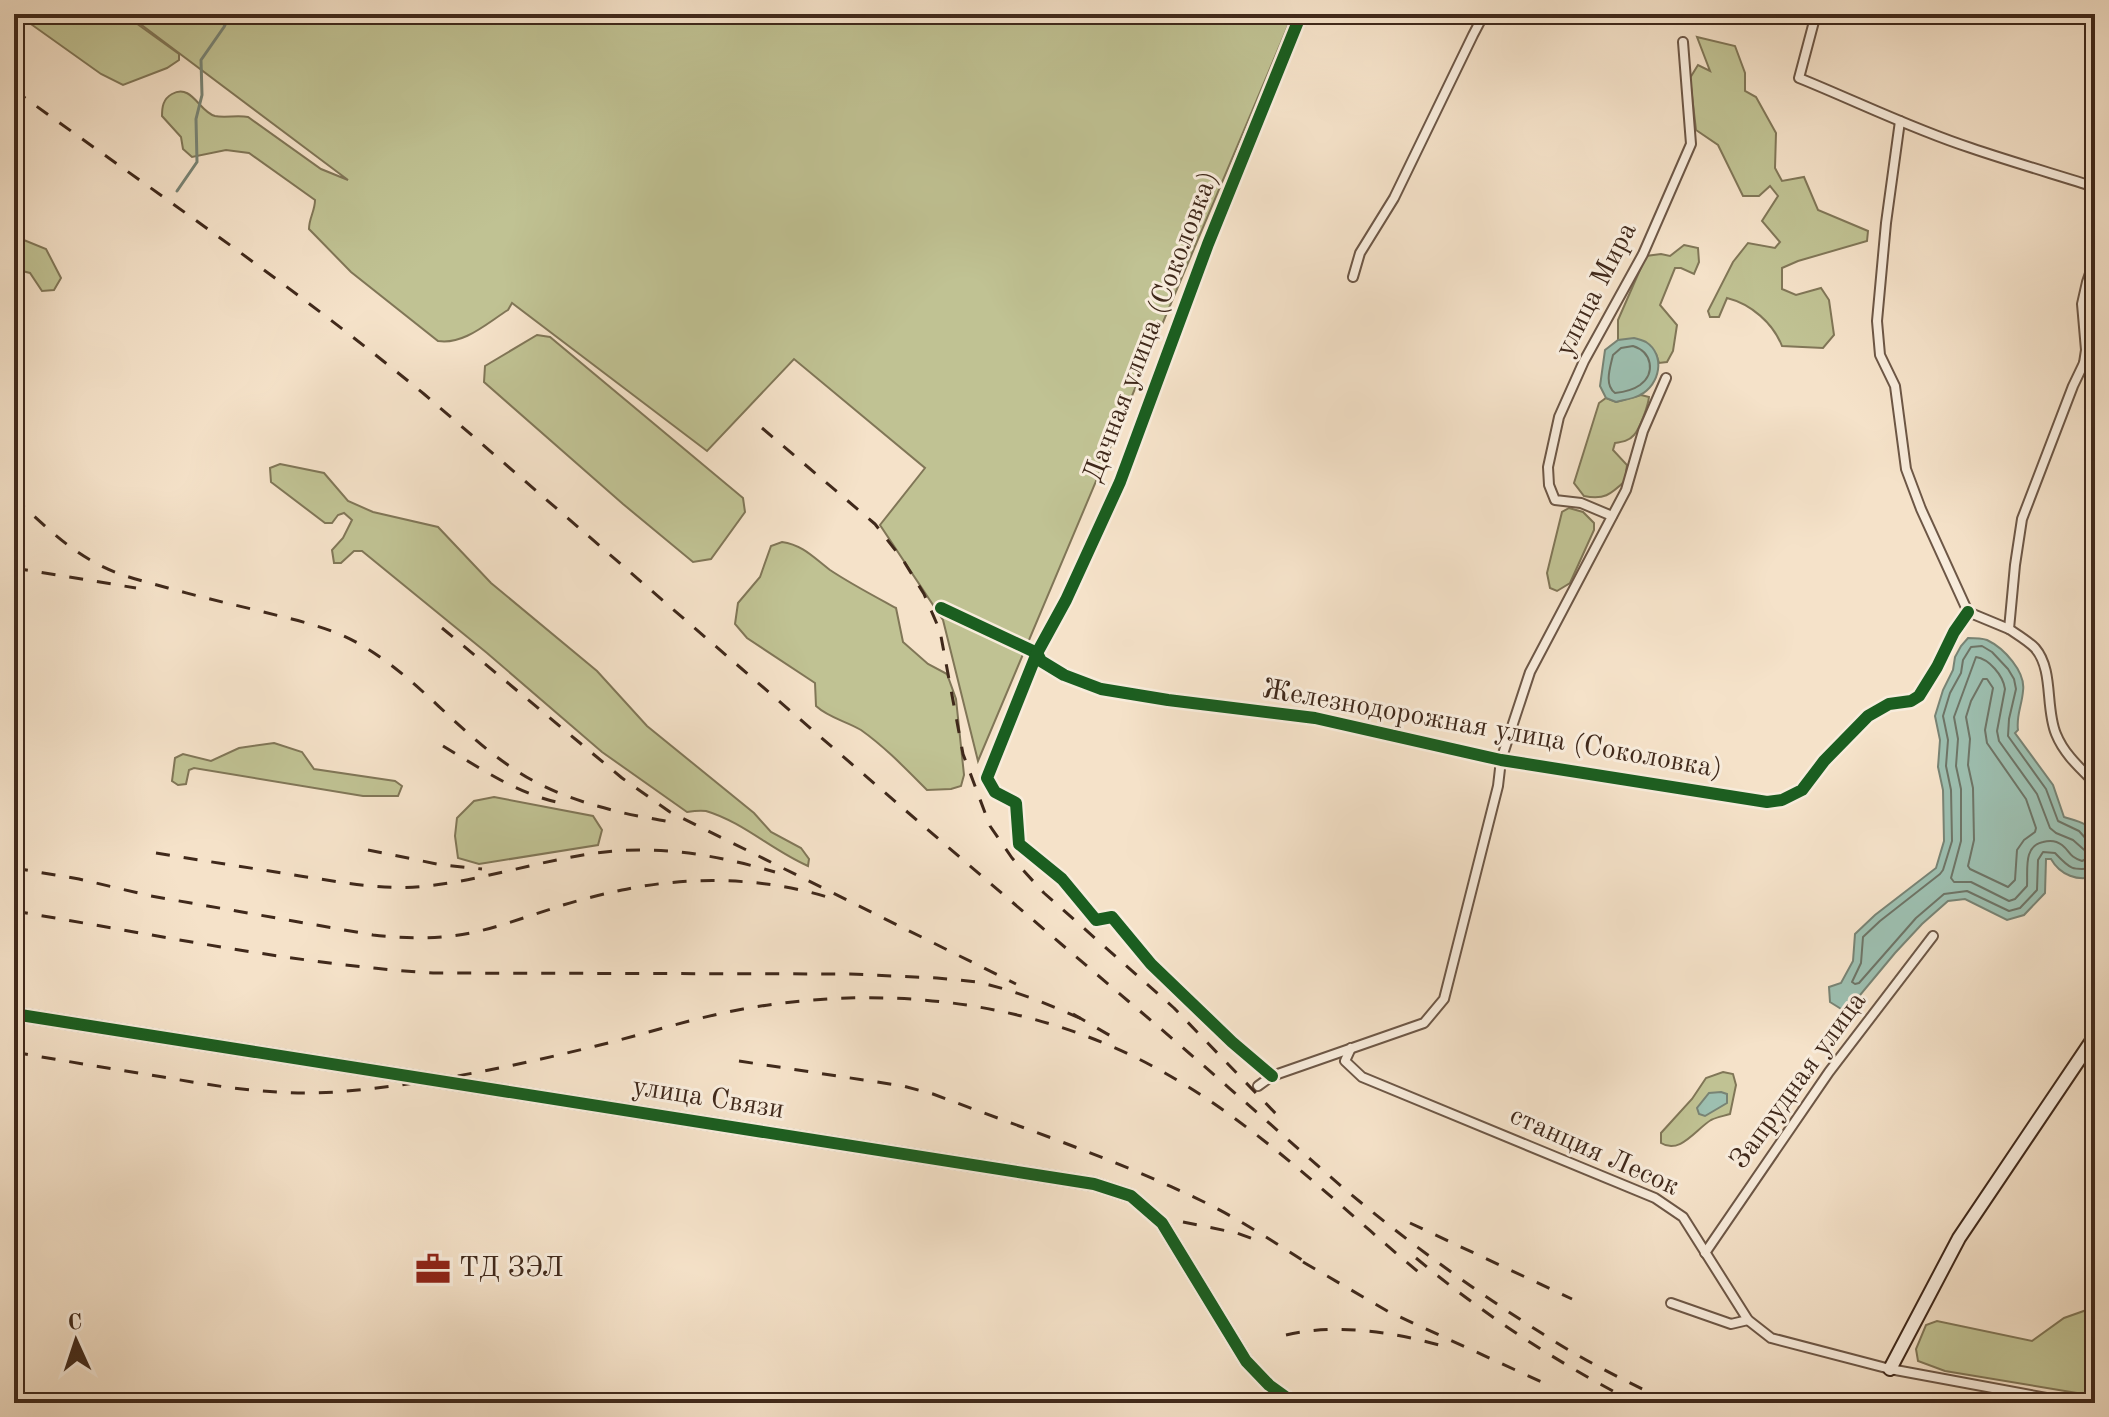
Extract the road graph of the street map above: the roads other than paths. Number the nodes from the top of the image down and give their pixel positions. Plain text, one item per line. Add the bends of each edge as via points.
1 (1301, 14) edge
2 (1484, 14) edge
3 (1816, 14) edge
4 (1683, 42) dead end
5 (1900, 121) junction
6 (2095, 187) edge
7 (2095, 259) edge
8 (1353, 277) dead end
9 (2084, 363) junction
10 (2095, 374) edge
11 (1666, 378) dead end
12 (1612, 516) junction
13 (941, 608) dead end
14 (1968, 612) junction
15 (2009, 629) junction
16 (1037, 653) junction
17 (1501, 760) junction
18 (2095, 783) edge
19 (1933, 936) dead end
20 (14, 1014) edge
21 (2095, 1036) edge
22 (1351, 1048) junction
23 (1272, 1076) junction
24 (1258, 1086) dead end
25 (1705, 1253) junction
26 (1671, 1303) dead end
27 (1748, 1320) junction
28 (1890, 1369) junction
29 (1287, 1400) edge
30 (2074, 1403) edge

1 - 16 street, Дачная улица (Соколовка) via 1120,482
2 - 8 street via 1394,198 1360,253
3 - 5 street via 1799,78
4 - 12 street, улица Мира via 1691,144 1643,254 1559,417 1548,467 1555,500 1581,503
5 - 6 street
5 - 14 street via 1877,321 1880,355 1895,386 1906,469
7 - 9 street via 2082,304
9 - 10 street
9 - 15 street via 2022,519
11 - 12 street
12 - 17 street via 1530,672
13 - 16 street, Железнодорожная улица (Соколовка)
14 - 15 street
14 - 17 street, Железнодорожная улица (Соколовка) via 1919,696 1868,716 1802,790 1782,800 1745,799
15 - 18 street via 2036,649 2056,735
16 - 17 street, Железнодорожная улица (Соколовка) via 1064,675 1101,689 1315,718
16 - 23 street, Дачная улица (Соколовка) via 987,778 995,792 1016,803 1019,844 1062,879 1096,920 1112,917 1151,964
17 - 22 street via 1444,999 1424,1023
19 - 25 street, Запрудная улица via 1829,1072
20 - 29 street, улица Связи via 1094,1184 1131,1196 1162,1223 1246,1361
21 - 28 street via 1959,1238
22 - 23 street
22 - 25 street, станция Лесок via 1345,1061 1362,1077 1655,1198 1683,1217
23 - 24 street
25 - 27 street, станция Лесок
26 - 27 street via 1731,1324
27 - 28 street, станция Лесок via 1771,1338
28 - 30 street, станция Лесок

